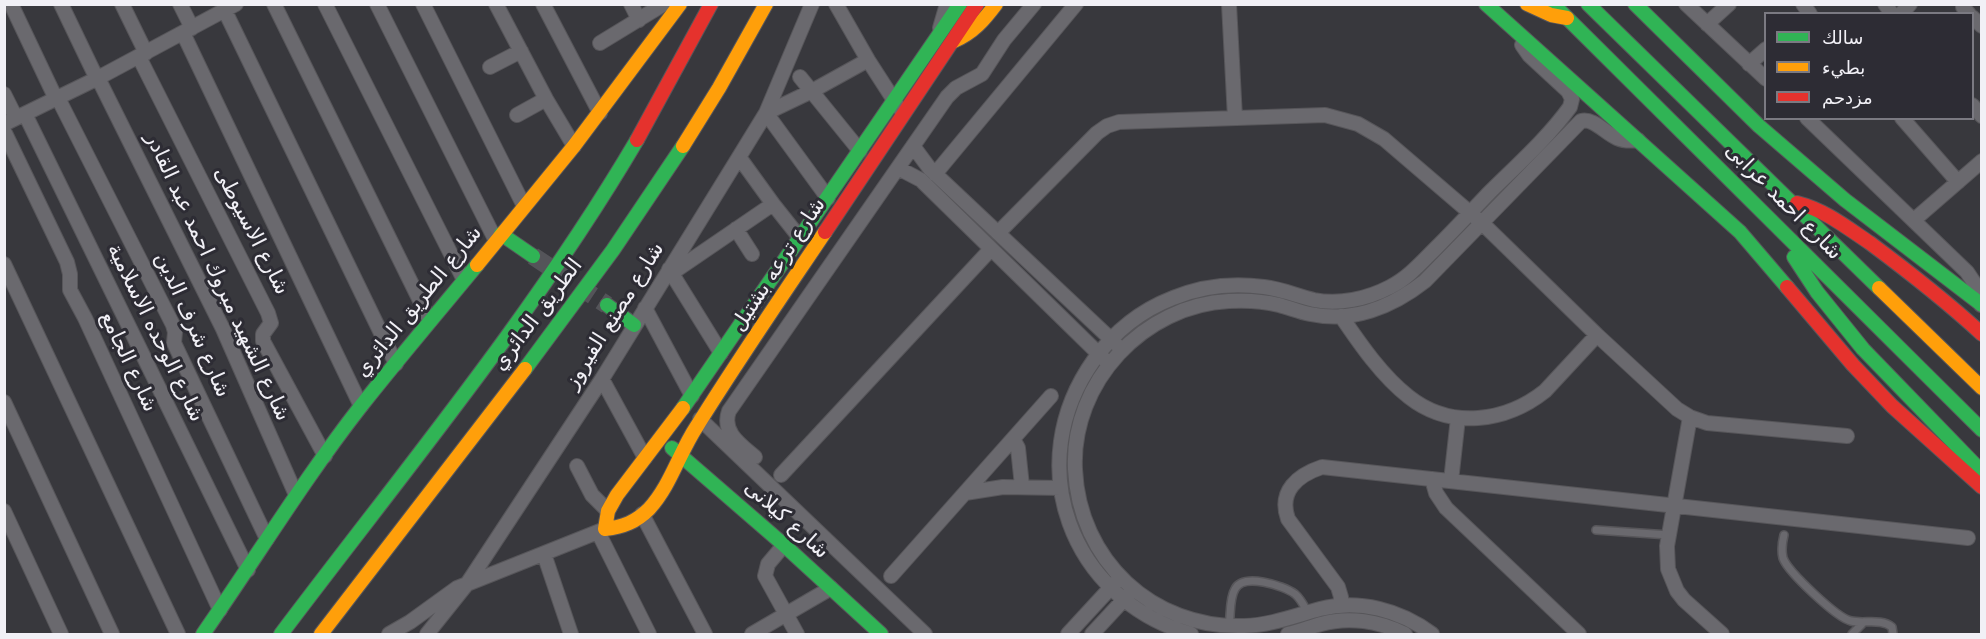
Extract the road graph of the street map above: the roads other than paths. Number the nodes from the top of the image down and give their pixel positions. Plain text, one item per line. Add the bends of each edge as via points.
1 (11, 4) edge
2 (61, 4) edge
3 (122, 4) edge
4 (180, 4) edge
5 (274, 4) edge
6 (325, 4) edge
7 (377, 4) edge
8 (423, 4) edge
9 (496, 4) edge
10 (543, 4) edge
11 (631, 4) edge
12 (664, 4) edge
13 (680, 4) edge
14 (711, 4) edge
15 (766, 4) edge
16 (812, 4) edge
17 (947, 4) edge
18 (960, 4) edge
19 (977, 4) edge
20 (996, 4) edge
21 (1034, 4) edge
22 (1076, 4) edge
23 (1229, 4) edge
24 (1486, 4) edge
25 (1527, 4) edge
26 (1554, 4) edge
27 (1588, 4) edge
28 (1635, 4) edge
29 (1686, 4) edge
30 (1729, 4) edge
31 (841, 6) edge
32 (231, 7) edge
33 (1567, 18) junction
34 (639, 20) junction
35 (1707, 24) junction
36 (188, 31) junction
37 (1521, 36) junction
38 (945, 39) junction
39 (600, 43) dead end
40 (521, 51) junction
41 (1764, 51) edge
42 (142, 55) junction
43 (868, 60) junction
44 (1749, 64) junction
45 (490, 67) dead end
46 (800, 77) dead end
47 (1764, 77) edge
48 (98, 79) junction
49 (812, 91) junction
50 (4, 94) edge
51 (57, 98) junction
52 (546, 99) junction
53 (894, 100) junction
54 (600, 113) junction
55 (766, 113) junction
56 (903, 114) junction
57 (517, 115) dead end
58 (1235, 118) junction
59 (15, 119) edge
60 (1809, 120) edge
61 (1904, 120) edge
62 (4, 131) edge
63 (1638, 140) junction
64 (574, 146) junction
65 (914, 146) junction
66 (860, 151) junction
67 (739, 157) junction
68 (1980, 165) edge
69 (898, 168) junction
70 (935, 174) junction
71 (1958, 182) junction
72 (828, 198) junction
73 (1790, 201) junction
74 (773, 204) junction
75 (524, 206) junction
76 (1470, 213) junction
77 (1771, 219) junction
78 (1914, 220) junction
79 (1482, 223) junction
80 (736, 229) junction
81 (998, 233) junction
82 (499, 238) junction
83 (800, 238) junction
84 (991, 249) junction
85 (752, 254) dead end
86 (533, 255) tunnel mouth
87 (4, 264) edge
88 (670, 271) junction
89 (464, 280) junction
90 (607, 305) tunnel mouth
91 (1981, 305) edge
92 (645, 309) junction
93 (1341, 316) junction
94 (430, 321) junction
95 (634, 325) junction
96 (1982, 334) edge
97 (1597, 335) junction
98 (1111, 339) junction
99 (1122, 349) junction
100 (721, 353) junction
101 (1098, 354) junction
102 (396, 364) junction
103 (1109, 364) junction
104 (602, 379) junction
105 (1982, 388) edge
106 (692, 396) junction
107 (1051, 396) dead end
108 (4, 402) edge
109 (361, 406) junction
110 (1690, 417) junction
111 (1458, 418) junction
112 (700, 419) junction
113 (1982, 430) edge
114 (1847, 436) dead end
115 (661, 438) junction
116 (1014, 439) junction
117 (680, 455) junction
118 (325, 456) junction
119 (755, 457) dead end
120 (645, 458) junction
121 (577, 465) dead end
122 (1982, 472) edge
123 (781, 475) dead end
124 (1432, 479) junction
125 (1451, 481) junction
126 (1022, 486) junction
127 (1982, 487) edge
128 (1061, 488) junction
129 (965, 493) junction
130 (296, 495) junction
131 (1675, 506) junction
132 (4, 511) edge
133 (608, 511) junction
134 (642, 514) junction
135 (601, 530) junction
136 (1596, 530) dead end
137 (1669, 535) junction
138 (1784, 535) dead end
139 (1968, 538) dead end
140 (267, 539) junction
141 (784, 545) junction
142 (544, 554) junction
143 (248, 570) junction
144 (891, 576) dead end
145 (1120, 577) junction
146 (467, 584) junction
147 (831, 588) junction
148 (1110, 588) junction
149 (1134, 589) junction
150 (1124, 600) junction
151 (1340, 606) junction
152 (220, 610) junction
153 (1308, 613) junction
154 (787, 614) junction
155 (1864, 622) junction
156 (1230, 630) edge
157 (324, 631) edge
158 (61, 634) edge
159 (112, 634) edge
160 (178, 634) edge
161 (203, 634) edge
162 (281, 634) edge
163 (389, 634) edge
164 (427, 634) edge
165 (571, 634) edge
166 (649, 634) edge
167 (705, 634) edge
168 (752, 634) edge
169 (797, 634) edge
170 (881, 634) edge
171 (926, 634) edge
172 (1068, 634) edge
173 (1092, 634) edge
174 (1191, 634) edge
175 (1288, 634) edge
176 (1405, 634) edge
177 (1432, 634) edge
178 (1579, 634) edge
179 (1722, 634) edge
180 (1852, 634) edge
181 (1893, 634) edge

1 - 51 street, شارع شرف الدين
2 - 48 street, شارع الشهيد مبروك احمد عبد القادر
3 - 42 street
4 - 36 street
5 - 94 street
6 - 89 street
7 - 82 street
8 - 75 street
9 - 40 street
10 - 54 street
11 - 34 street
12 - 34 street
13 - 54 main road, شارع الطريق الدائري
14 - 162 main road, الطريق الدائري via 637,139 570,246
15 - 157 main road, الطريق الدائري via 718,90 616,247
16 - 55 street, شارع مصنع الفيروز
17 - 38 street, شارع ترعه بشتيل via 942,18
18 - 38 main road, شارع ترعه بشتيل
19 - 38 main road, شارع ترعه بشتيل
20 - 38 main road via 974,31
21 - 65 street via 982,74 951,92
22 - 70 street
23 - 58 street
24 - 37 main road
25 - 33 main road
26 - 33 main road, شارع احمد عرابى
27 - 73 main road, شارع احمد عرابى
28 - 91 main road via 1759,126 1845,200
29 - 35 street
30 - 35 street
31 - 43 street
32 - 36 street
32 - 102 street
33 - 77 main road, شارع احمد عرابى
34 - 39 street
35 - 44 street
36 - 42 street
36 - 109 street
37 - 63 main road
37 - 76 street via 1525,50 1568,91 1571,103
38 - 53 main road, شارع ترعه بشتيل
38 - 56 main road, شارع ترعه بشتيل
40 - 45 street
40 - 52 street
41 - 44 street
42 - 48 street
42 - 118 street, شارع الاسيوطى via 268,313 272,323 263,341
43 - 49 street
43 - 53 street
44 - 47 street
46 - 49 street
48 - 51 street
48 - 130 street, شارع الشهيد مبروك احمد عبد القادر via 223,329
49 - 55 street
49 - 66 street
50 - 59 street, شارع الوحده الاسلامية
51 - 59 street
51 - 140 street, شارع شرف الدين via 173,325 174,344
52 - 57 street
52 - 64 street
53 - 56 street
53 - 66 main road, شارع ترعه بشتيل
54 - 64 main road, شارع الطريق الدائري
55 - 67 street, شارع مصنع الفيروز
55 - 72 street
56 - 112 main road, شارع ترعه بشتيل
58 - 76 street via 1324,115 1358,124 1384,139
58 - 81 street via 1131,121 1107,126
59 - 143 street, شارع الوحده الاسلامية
60 - 78 street
61 - 71 street
62 - 152 street, شارع الجامع via 68,262 70,290
63 - 79 street via 1617,138 1589,120 1581,121
63 - 127 main road via 1740,232 1892,406
64 - 75 main road, شارع الطريق الدائري
65 - 69 street
65 - 70 street
66 - 72 main road, شارع ترعه بشتيل
67 - 74 street
67 - 88 street, شارع مصنع الفيروز
68 - 71 street
69 - 84 street via 921,180
69 - 119 street via 729,411 730,434
70 - 81 street
71 - 78 street
72 - 83 main road, شارع ترعه بشتيل
73 - 96 main road via 1835,219 1894,261
73 - 105 main road, شارع احمد عرابى
74 - 80 street
74 - 83 street
75 - 82 main road, شارع الطريق الدائري
76 - 79 street
76 - 98 street via 1410,274 1380,292 1354,300 1326,301 1264,287 1209,288 1156,306
77 - 113 main road, شارع احمد عرابى
77 - 122 main road via 1817,292 1863,349
78 - 91 street via 1967,272
79 - 93 street via 1413,291 1386,306
79 - 97 street
80 - 85 street
80 - 88 street
81 - 98 street
82 - 86 main road
82 - 89 main road, شارع الطريق الدائري
83 - 100 main road, شارع ترعه بشتيل
84 - 101 street
84 - 123 street
87 - 160 street
88 - 92 street, شارع مصنع الفيروز
88 - 100 street
89 - 94 main road, شارع الطريق الدائري
90 - 95 main road
92 - 95 street, شارع مصنع الفيروز
92 - 106 street
93 - 99 street via 1310,314 1245,300 1211,302 1163,319
93 - 111 street via 1403,393 1429,409
94 - 102 main road, شارع الطريق الدائري
95 - 104 street, شارع مصنع الفيروز
97 - 110 street
97 - 111 street via 1545,391 1526,404 1493,417
98 - 99 street
98 - 101 street
99 - 103 street
100 - 106 main road, شارع ترعه بشتيل
101 - 103 street
101 - 128 street via 1066,417
102 - 109 main road, شارع الطريق الدائري
103 - 145 street via 1083,412 1075,474 1091,535
104 - 120 street
104 - 146 street, شارع مصنع الفيروز
106 - 115 main road, شارع ترعه بشتيل
107 - 116 street
108 - 159 street
109 - 118 main road, شارع الطريق الدائري
110 - 114 street via 1707,423
110 - 131 street
111 - 125 street
112 - 117 main road, شارع ترعه بشتيل
112 - 171 street
115 - 117 main road, شارع كيلانى
115 - 120 main road, شارع ترعه بشتيل
116 - 126 street
116 - 129 street
117 - 134 main road, شارع ترعه بشتيل via 664,488
117 - 141 main road, شارع كيلانى
118 - 130 main road, شارع الطريق الدائري
120 - 133 main road, شارع ترعه بشتيل
121 - 133 street via 592,495
124 - 125 street
124 - 151 street via 1322,467 1299,478 1290,488 1284,508 1288,519 1338,587
124 - 178 street via 1446,508
125 - 131 street
126 - 128 street
126 - 129 street
128 - 148 street via 1077,542
129 - 144 street
130 - 140 main road, شارع الطريق الدائري
131 - 137 street
131 - 139 street
132 - 158 street
133 - 135 main road, شارع ترعه بشتيل
134 - 135 main road, شارع ترعه بشتيل via 624,527
134 - 167 street
135 - 142 street, شارع ترعه بشتيل
135 - 166 street
136 - 137 lane
137 - 179 street via 1668,569 1677,591
138 - 155 lane via 1782,556 1791,570 1837,614
140 - 143 main road, شارع الطريق الدائري
141 - 147 main road, شارع كيلانى
141 - 154 street via 765,572
142 - 146 street, شارع ترعه بشتيل
142 - 165 street
143 - 152 main road, شارع الطريق الدائري
145 - 148 street
145 - 149 street
146 - 163 street, شارع ترعه بشتيل
146 - 164 street, شارع مصنع الفيروز
147 - 154 street
147 - 170 main road, شارع كيلانى
148 - 150 street
148 - 172 street
149 - 150 street
149 - 156 street via 1179,615
150 - 173 street
150 - 174 street via 1151,619
151 - 153 street
151 - 177 street via 1386,610
152 - 161 main road, شارع الطريق الدائري
153 - 156 street
153 - 156 lane via 1292,592 1254,580 1245,581 1233,592
154 - 168 street
154 - 169 street
155 - 180 lane
155 - 181 lane via 1888,624
175 - 176 street via 1345,620 1369,622

